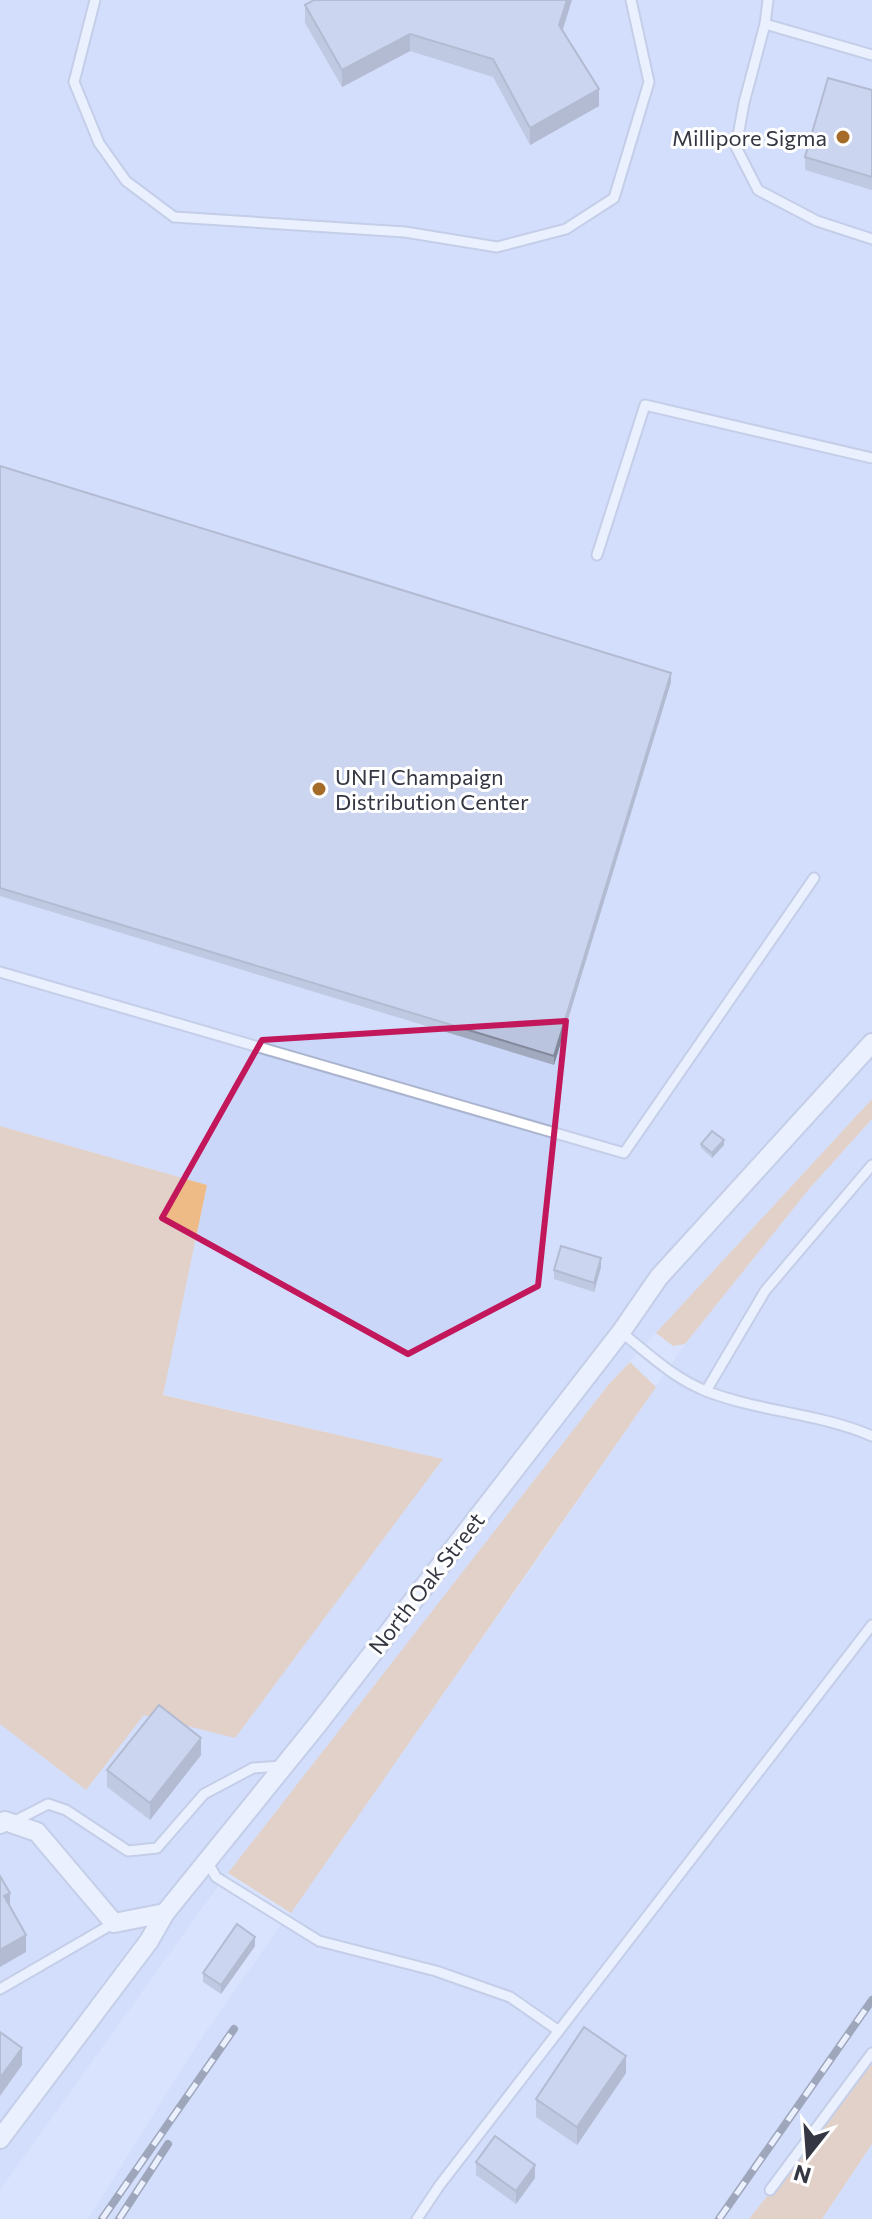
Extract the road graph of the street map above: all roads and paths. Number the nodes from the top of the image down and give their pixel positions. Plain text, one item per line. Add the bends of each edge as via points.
1 (95, 0) edge
2 (631, 0) edge
3 (768, 0) edge
4 (765, 24) junction
5 (872, 55) edge
6 (872, 239) edge
7 (872, 458) edge
8 (597, 555) dead end
9 (814, 878) dead end
10 (0, 972) edge
11 (872, 1043) edge
12 (872, 1165) edge
13 (621, 1332) junction
14 (706, 1391) junction
15 (872, 1436) edge
16 (872, 1625) edge
17 (284, 1766) junction
18 (6, 1824) edge
19 (207, 1861) junction
20 (165, 1913) junction
21 (114, 1923) junction
22 (0, 1989) edge
23 (559, 2031) junction
24 (872, 2053) edge
25 (0, 2139) edge
26 (770, 2190) dead end
27 (417, 2219) edge

1 - 2 lane via 74,82 99,143 126,181 174,217 405,232 497,247 566,229 614,198 649,82
3 - 4 lane
4 - 5 lane
4 - 6 lane via 736,147 758,190 817,221
7 - 8 lane via 645,405
9 - 10 lane via 624,1153
11 - 13 street, North Oak Street via 659,1277
12 - 14 lane via 765,1291
13 - 14 lane via 670,1372
13 - 17 street, North Oak Street
14 - 15 lane via 747,1405 825,1419
16 - 23 lane
17 - 18 lane via 253,1768 204,1794 157,1848 128,1851 48,1804
17 - 19 street, North Oak Street
18 - 21 street via 37,1832
19 - 20 street, North Oak Street
19 - 23 lane via 216,1877 319,1941 436,1971 510,1997
20 - 21 street
20 - 25 street, North Oak Street
21 - 22 lane
23 - 27 lane
24 - 26 lane

